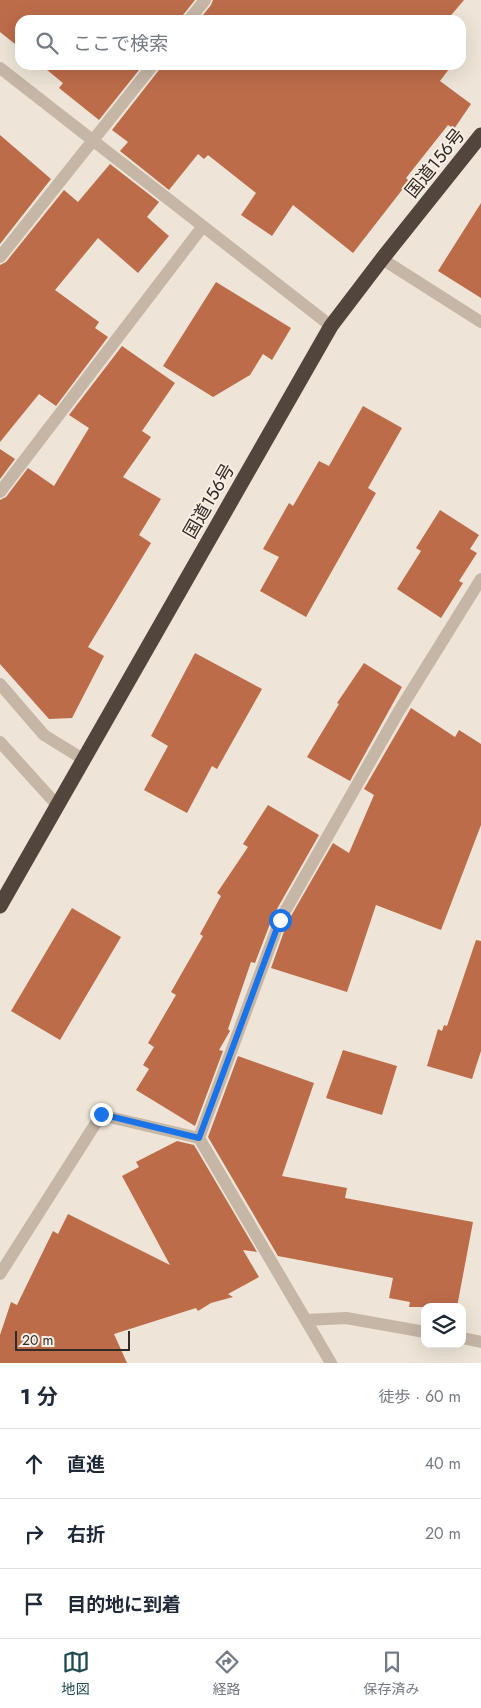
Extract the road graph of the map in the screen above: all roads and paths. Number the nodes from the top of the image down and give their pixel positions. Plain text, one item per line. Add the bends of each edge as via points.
1 (205, 0) edge
2 (193, 15) edge
3 (0, 68) edge
4 (149, 70) edge
5 (481, 135) edge
6 (93, 141) junction
7 (203, 226) junction
8 (0, 257) edge
9 (382, 259) junction
10 (481, 322) edge
11 (331, 326) junction
12 (0, 492) edge
13 (481, 579) edge
14 (0, 684) edge
15 (0, 742) edge
16 (83, 759) junction
17 (57, 805) junction
18 (0, 906) edge
19 (199, 1138) junction
20 (0, 1274) edge
21 (306, 1320) junction
22 (421, 1331) edge
23 (466, 1339) edge
24 (481, 1342) edge
25 (331, 1363) edge

1 - 2 street
3 - 6 street
4 - 6 street
5 - 9 highway, 国道156号
6 - 7 street
6 - 8 street
7 - 11 street
7 - 12 street
9 - 10 street
9 - 11 highway, 国道156号
11 - 16 highway, 国道156号
13 - 19 street via 399,711 280,920
14 - 16 street via 44,735
15 - 17 street
16 - 17 highway, 国道156号
17 - 18 highway, 国道156号
19 - 20 street via 101,1114
19 - 21 street
21 - 22 street via 346,1318
21 - 25 street
23 - 24 street

